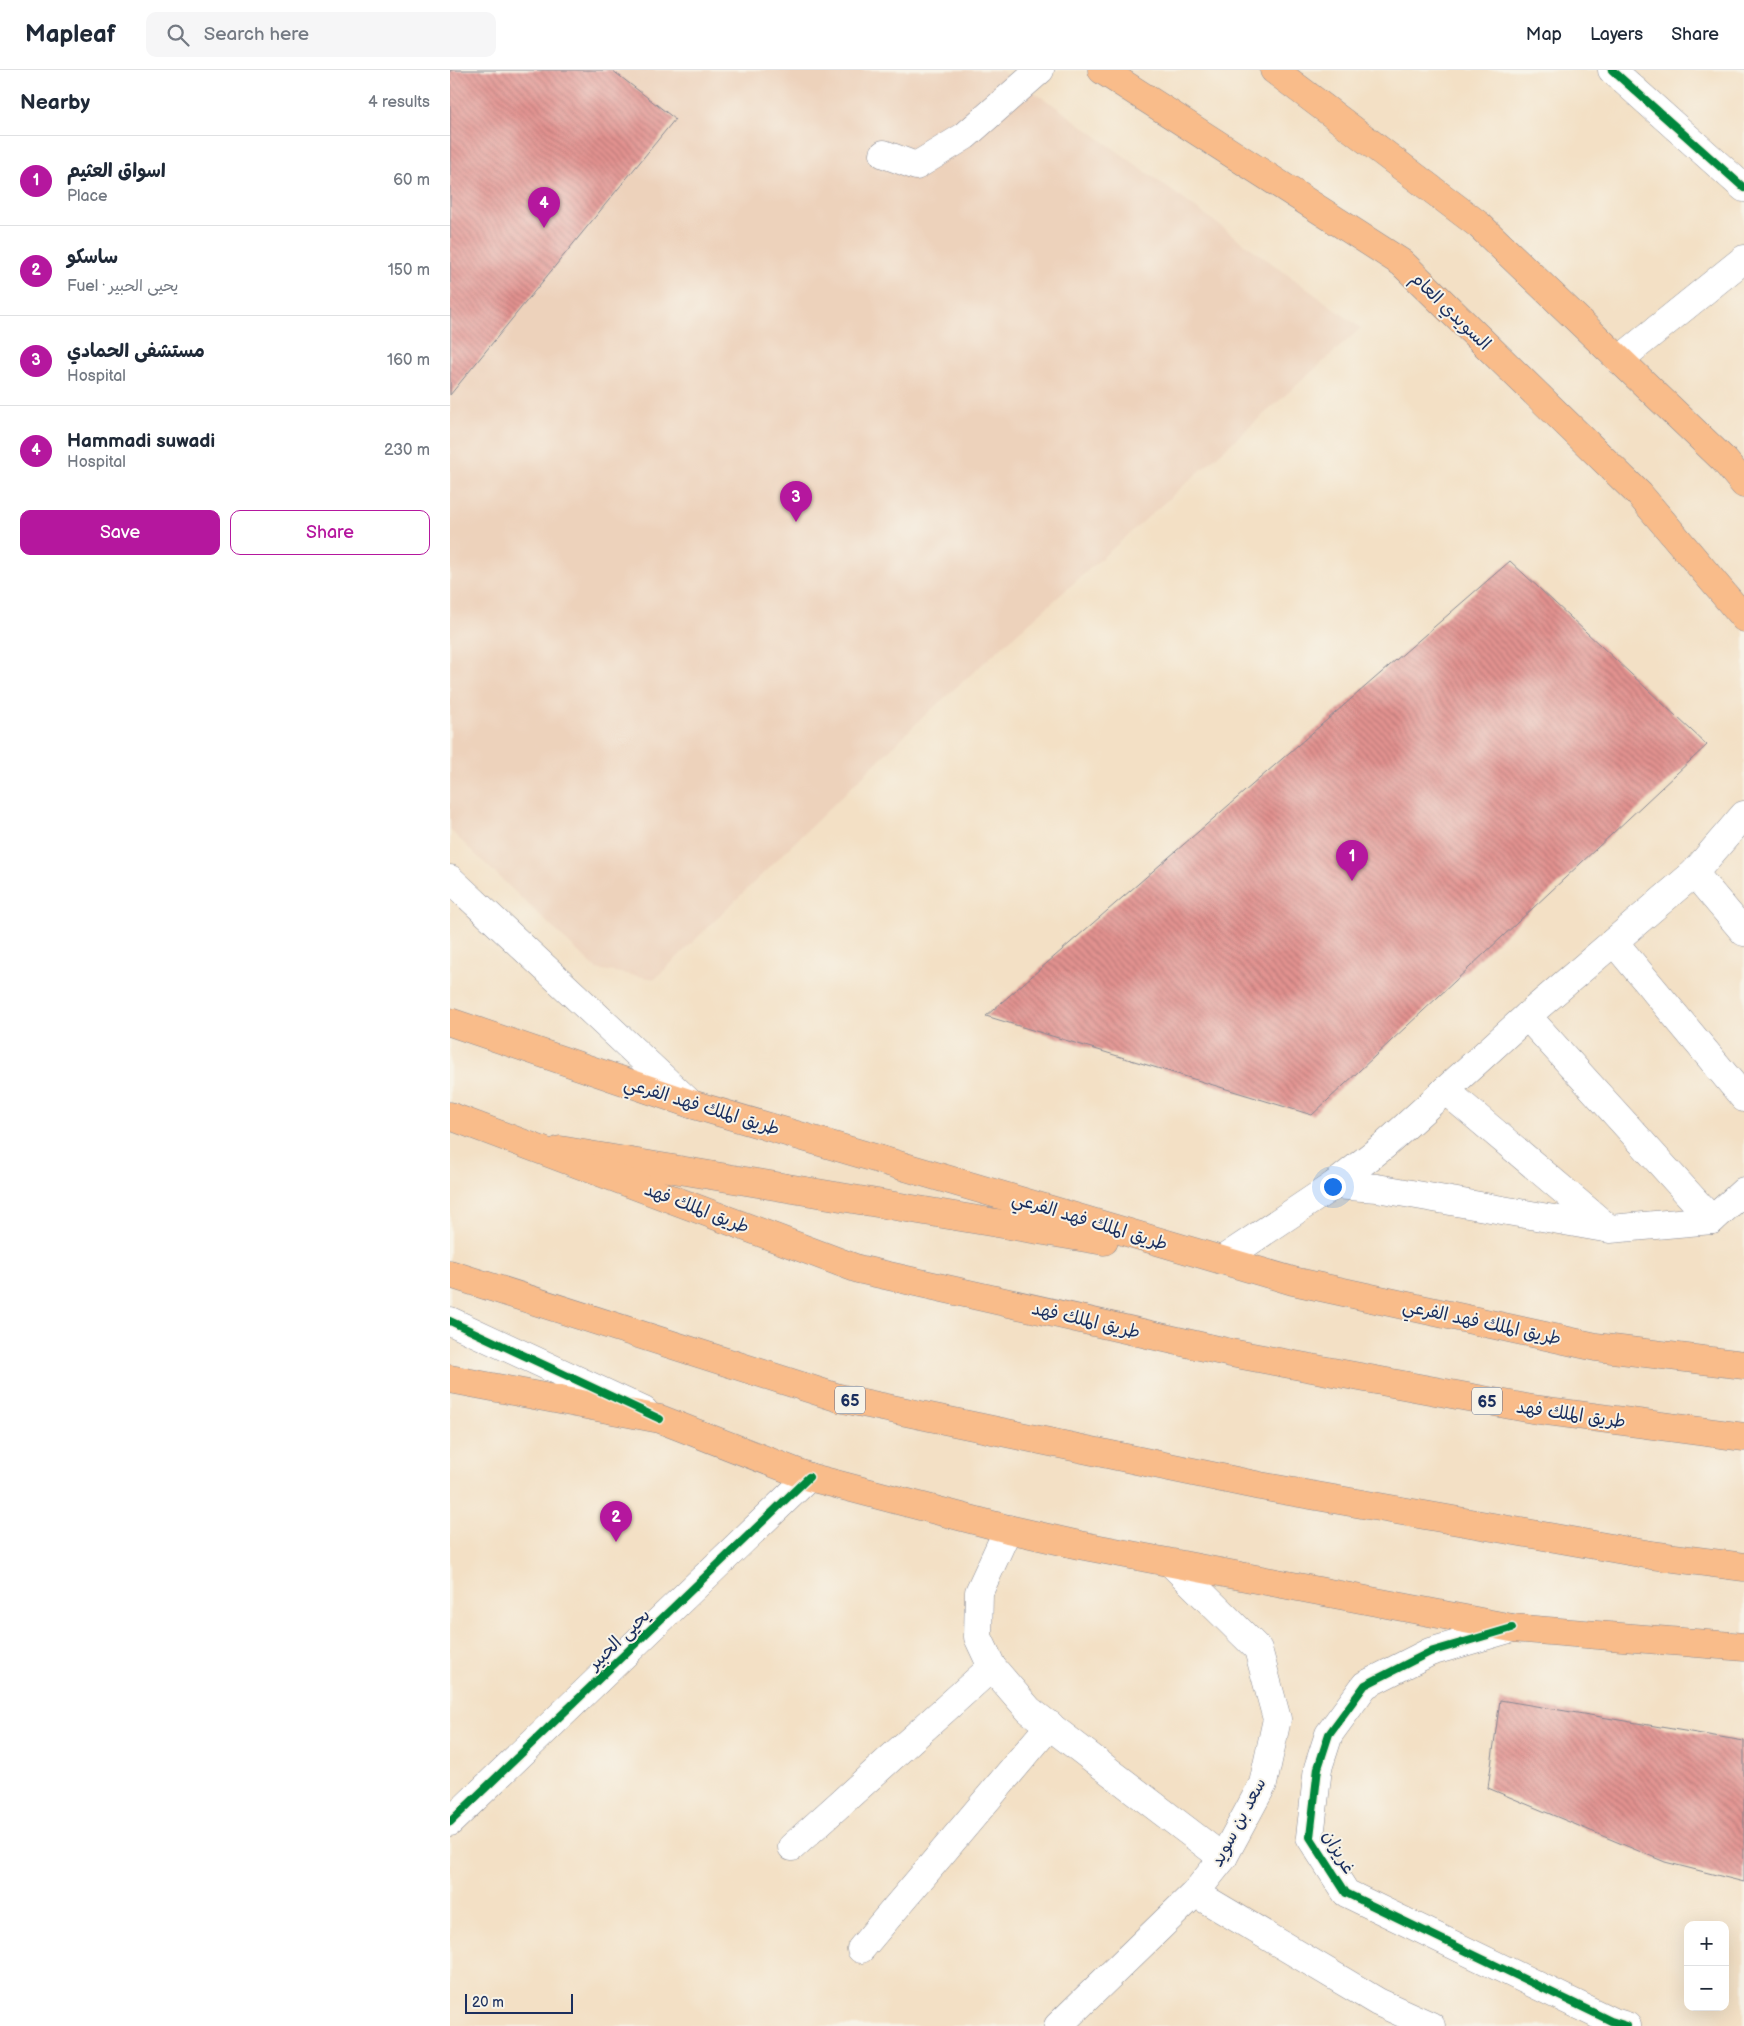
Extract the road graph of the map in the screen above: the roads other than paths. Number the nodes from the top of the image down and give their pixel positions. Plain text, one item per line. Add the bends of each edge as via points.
1 (1040, 70) edge
2 (1102, 70) edge
3 (1274, 70) edge
4 (1612, 70) edge
5 (884, 154) dead end
6 (1744, 188) edge
7 (1744, 259) edge
8 (1619, 360) junction
9 (1744, 484) edge
10 (1744, 618) edge
11 (1744, 815) edge
12 (1694, 872) junction
13 (450, 879) edge
14 (1744, 932) edge
15 (1614, 942) junction
16 (1527, 1016) junction
17 (450, 1022) edge
18 (1445, 1090) junction
19 (1744, 1098) edge
20 (691, 1104) junction
21 (450, 1116) edge
22 (527, 1144) junction
23 (1334, 1185) junction
24 (1744, 1191) edge
25 (1712, 1220) junction
26 (1610, 1230) junction
27 (1222, 1260) junction
28 (450, 1274) edge
29 (450, 1321) edge
30 (1744, 1365) edge
31 (450, 1380) edge
32 (660, 1419) junction
33 (1744, 1437) edge
34 (809, 1477) junction
35 (1008, 1529) junction
36 (1172, 1564) junction
37 (1744, 1567) edge
38 (1512, 1628) junction
39 (1744, 1647) edge
40 (992, 1667) junction
41 (1050, 1725) junction
42 (450, 1822) edge
43 (792, 1847) dead end
44 (1223, 1858) junction
45 (1195, 1893) junction
46 (862, 1949) dead end
47 (1058, 2026) edge
48 (1431, 2026) edge
49 (1626, 2026) edge

1 - 5 street via 965,136 916,166
2 - 10 main road, السويدي العام via 1402,263 1640,495
3 - 8 main road via 1479,226
4 - 6 street
7 - 8 street
8 - 9 main road via 1724,460
11 - 12 street
12 - 14 street
12 - 15 street
13 - 20 street
15 - 16 street
15 - 19 street
16 - 18 street
16 - 25 street
17 - 20 main road, طريق الملك فهد الفرعي
18 - 23 street via 1385,1145
18 - 26 street
20 - 27 main road, طريق الملك فهد الفرعي
21 - 22 main road, طريق الملك فهد / 65
22 - 27 main road
22 - 33 main road, طريق الملك فهد / 65 via 858,1269 1231,1353 1532,1409
23 - 26 street via 1377,1188
23 - 27 street
24 - 25 street
25 - 26 street
27 - 30 main road, طريق الملك فهد الفرعي via 1293,1281 1596,1347
28 - 37 main road, 65 via 839,1398 1260,1486 1642,1553
29 - 32 street
31 - 32 main road
32 - 34 main road
34 - 35 main road
34 - 42 street, يحيى الحبير
35 - 36 main road
35 - 40 street via 979,1592 978,1637
36 - 38 main road
36 - 44 street, سعد بن سويد via 1258,1649 1276,1719 1263,1784
38 - 39 main road
38 - 49 street, غريزان via 1430,1652 1365,1685 1329,1734 1318,1768 1310,1837 1346,1893
40 - 41 street via 1029,1710
40 - 43 street
41 - 44 street
41 - 46 street
44 - 45 street, سعد بن سويد
45 - 47 street, سعد بن سويد
45 - 48 street via 1378,2002

